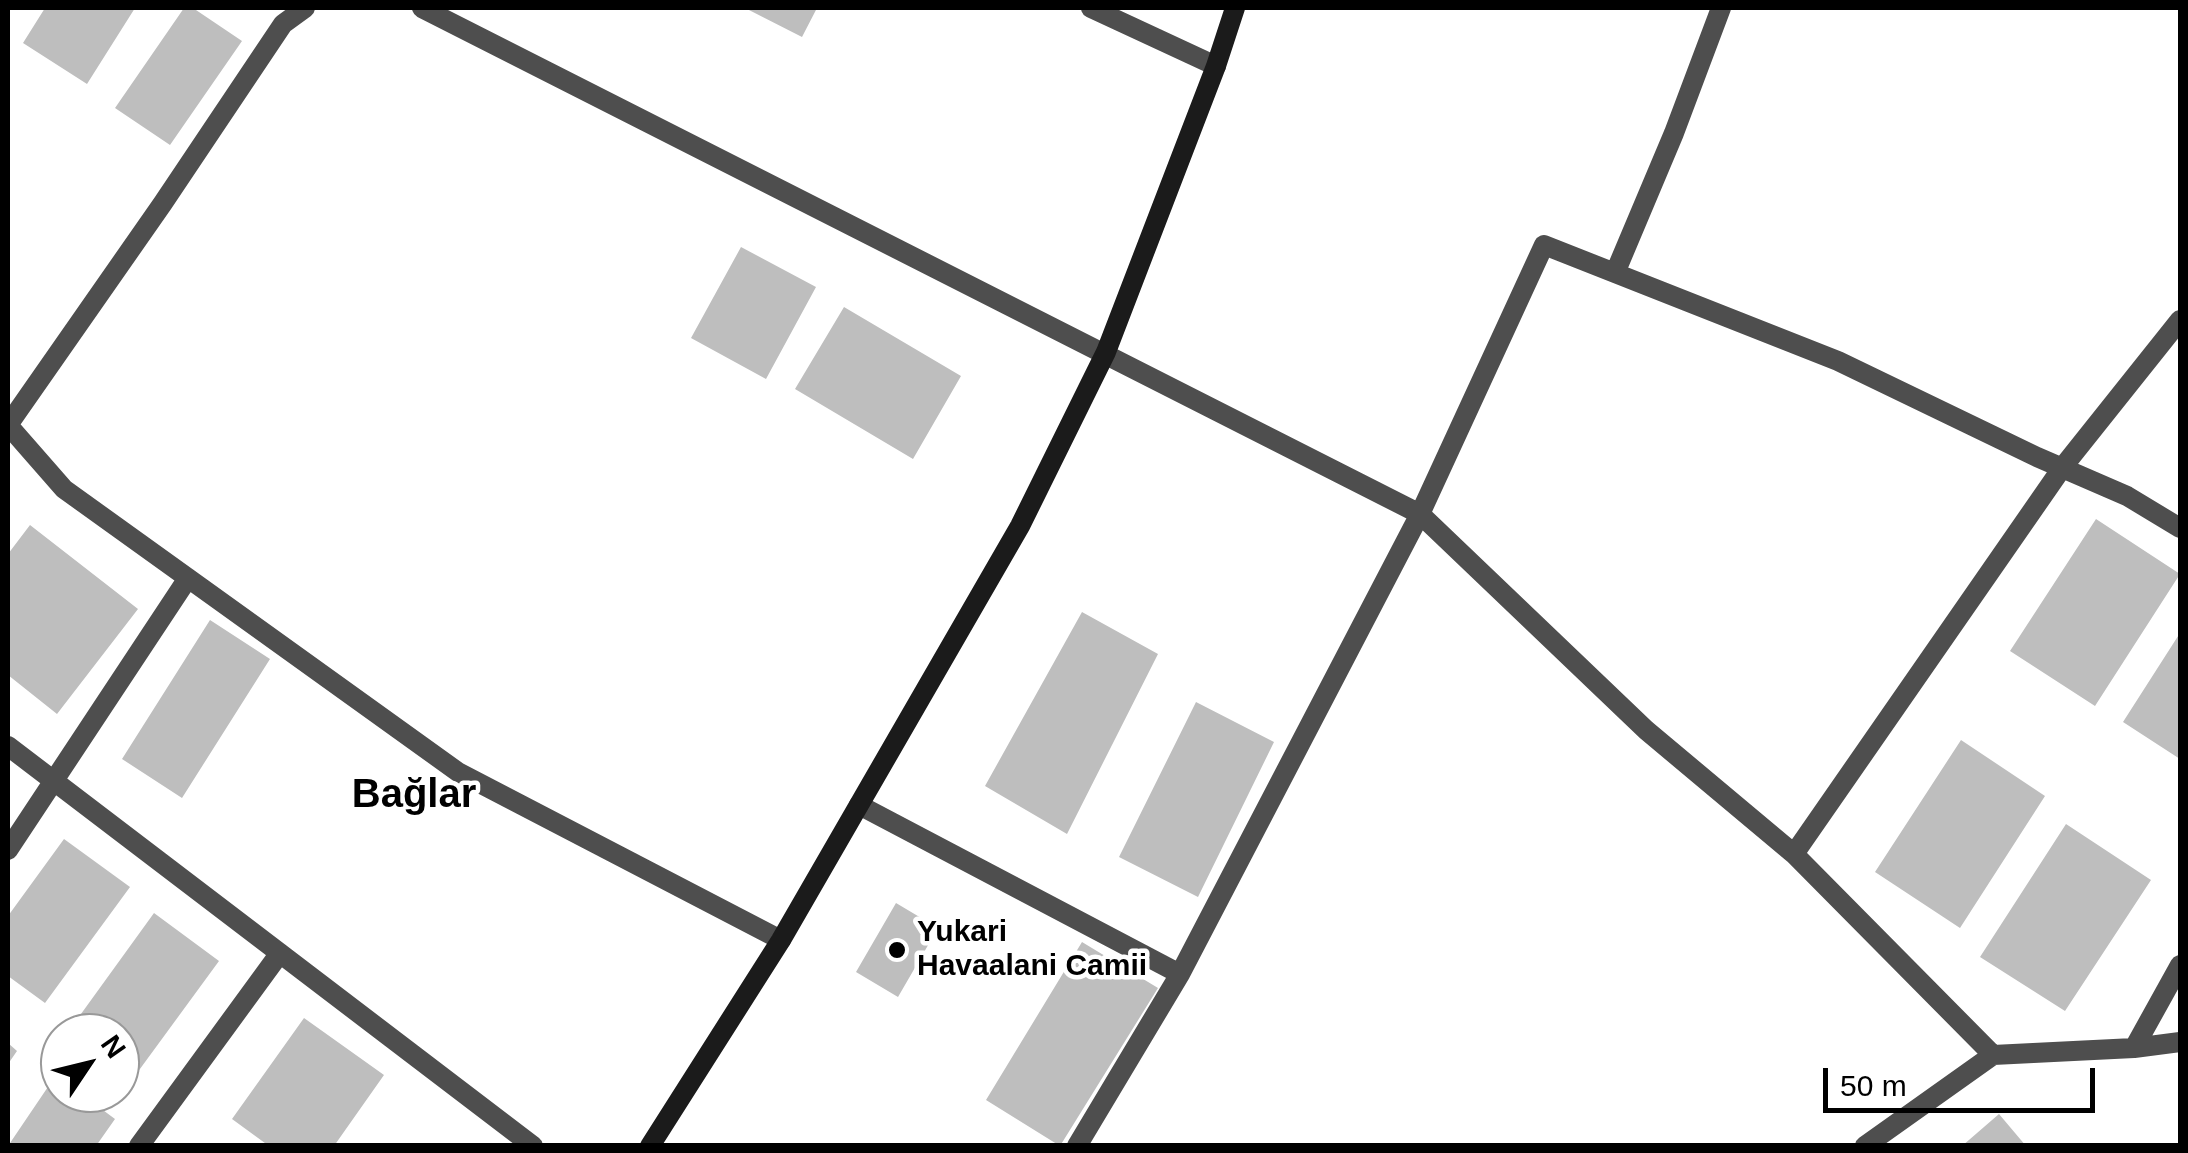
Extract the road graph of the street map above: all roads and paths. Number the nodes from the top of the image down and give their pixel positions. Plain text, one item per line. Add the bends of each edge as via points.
1 (305, 8) edge
2 (422, 8) edge
3 (1091, 8) edge
4 (1234, 8) edge
5 (1721, 8) edge
6 (1216, 66) junction
7 (1615, 272) junction
8 (2180, 320) edge
9 (1106, 352) junction
10 (8, 425) edge
11 (2062, 468) junction
12 (1420, 514) junction
13 (2180, 528) edge
14 (188, 578) junction
15 (8, 746) edge
16 (55, 782) junction
17 (859, 805) junction
18 (8, 850) edge
19 (1794, 854) junction
20 (781, 940) junction
21 (280, 953) junction
22 (2180, 965) edge
23 (1180, 974) junction
24 (2180, 1042) edge
25 (2134, 1048) junction
26 (1993, 1054) junction
27 (139, 1146) edge
28 (533, 1146) edge
29 (650, 1146) edge
30 (1077, 1146) edge
31 (1866, 1146) edge

1 - 10 street via 283,24
2 - 9 street
3 - 6 street
4 - 6 street
5 - 7 street
6 - 9 street
7 - 11 street via 1838,361
7 - 12 street via 1544,245
8 - 11 street
9 - 12 street
9 - 17 street via 1020,526
10 - 14 street via 64,489
11 - 13 street
11 - 19 street
12 - 19 street via 1646,730
12 - 23 street
14 - 16 street
14 - 20 street via 458,772
15 - 16 street
16 - 18 street
16 - 21 street
17 - 20 street
17 - 23 street
19 - 26 street
20 - 29 street
21 - 27 street
21 - 28 street
22 - 25 street
23 - 30 street
24 - 25 street
25 - 26 street
26 - 31 street

